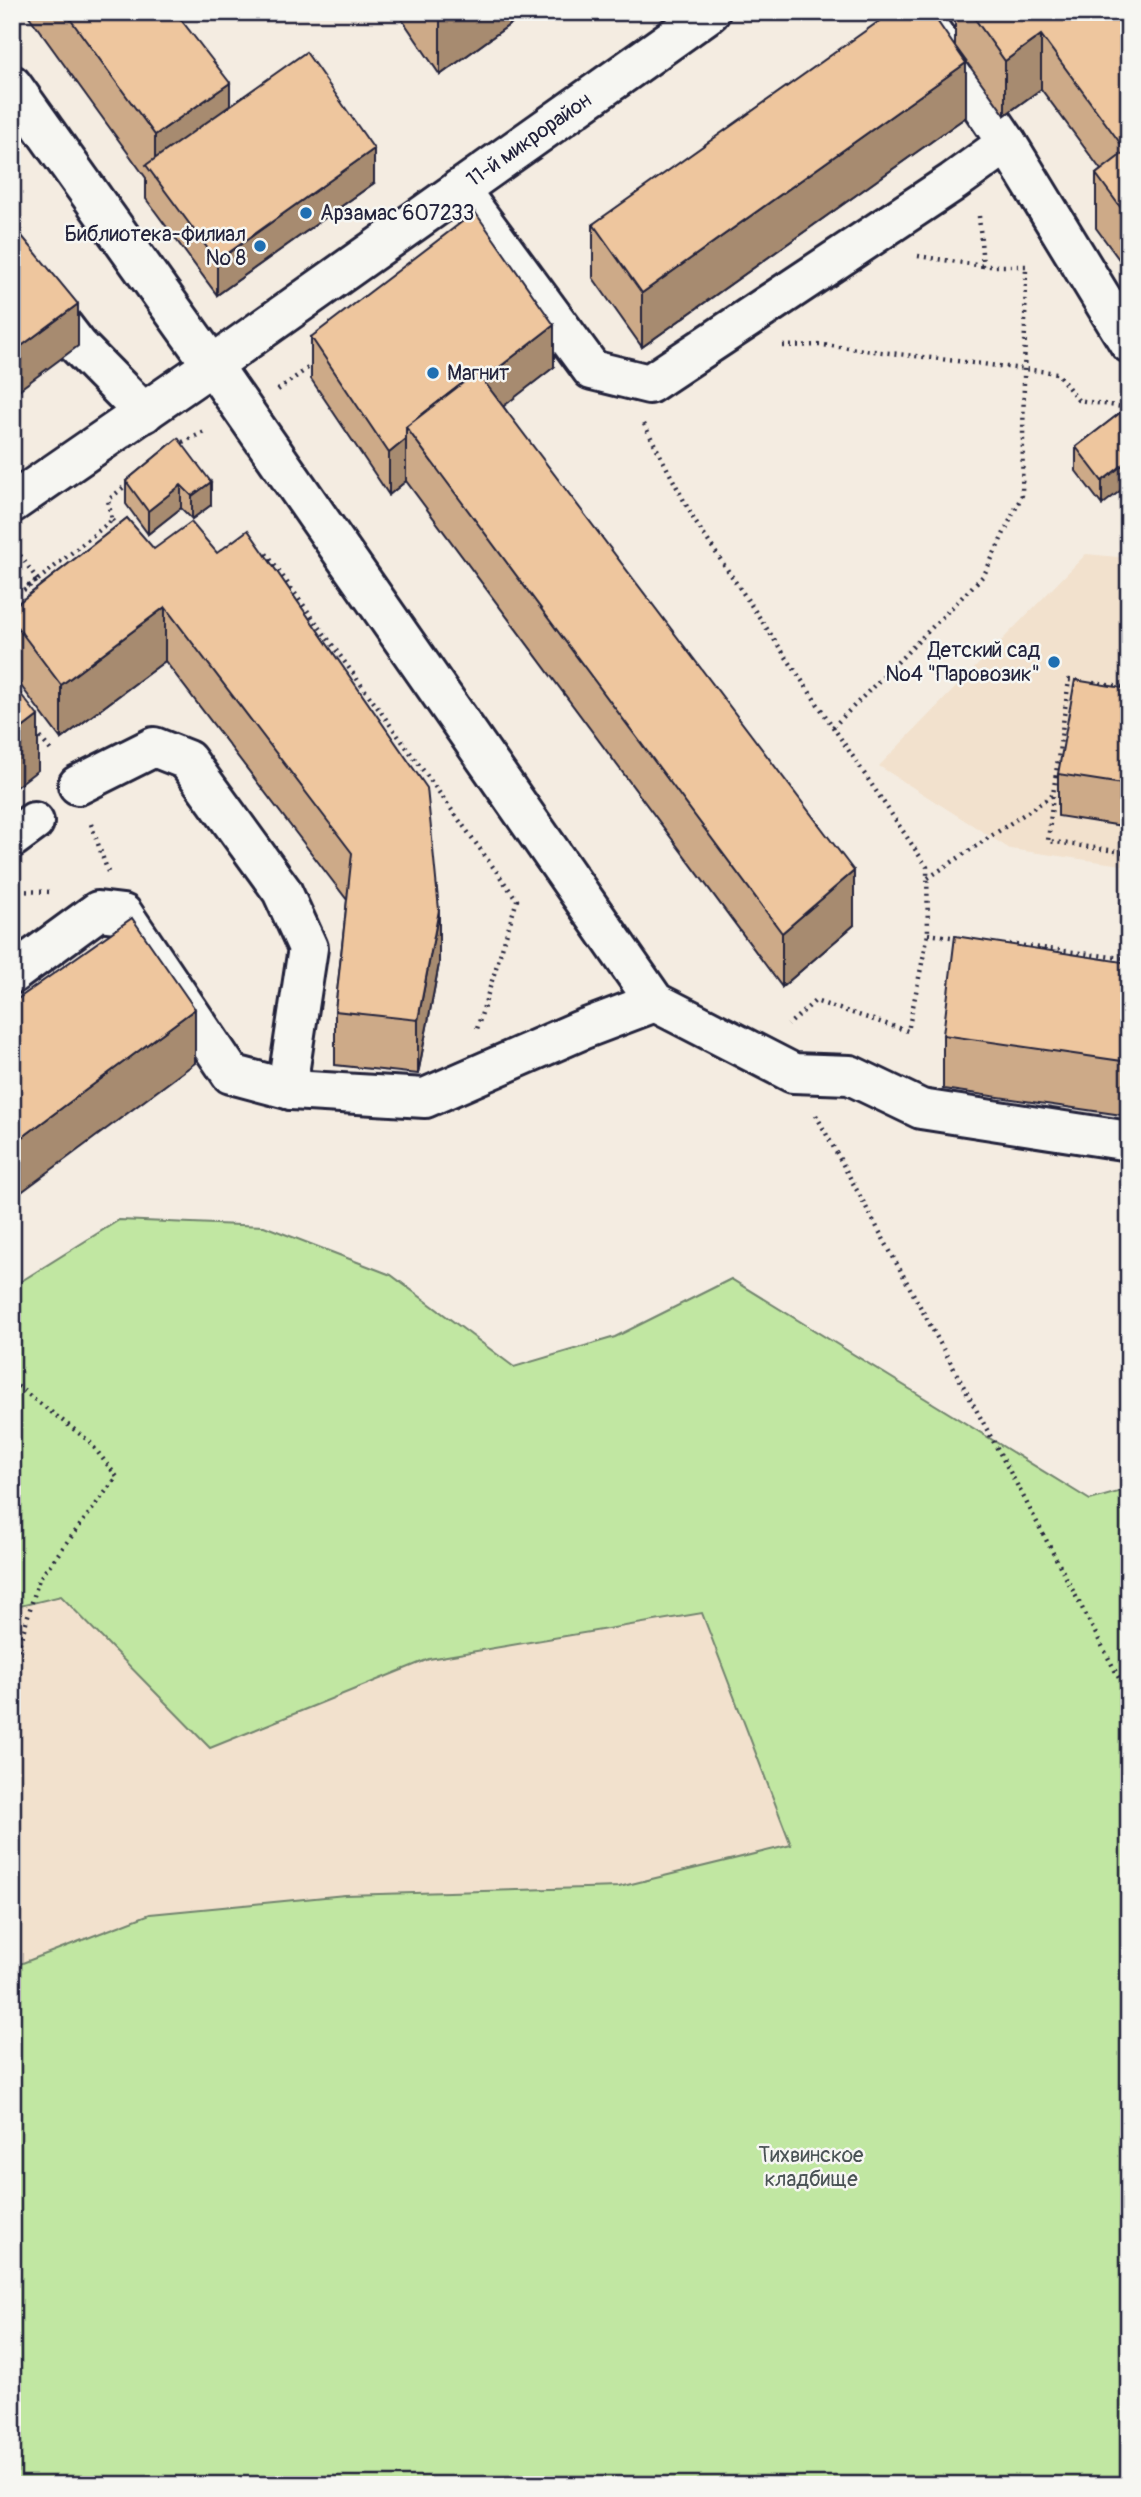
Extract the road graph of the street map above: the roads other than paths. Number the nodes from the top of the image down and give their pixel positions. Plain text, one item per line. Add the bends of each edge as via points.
1 (710, 12) edge
2 (918, 12) edge
3 (12, 85) edge
4 (1007, 143) junction
5 (459, 189) junction
6 (12, 260) edge
7 (1129, 343) edge
8 (212, 365) junction
9 (144, 413) junction
10 (12, 503) edge
11 (78, 785) road end
12 (12, 974) edge
13 (655, 1002) junction
14 (291, 1090) junction
15 (1129, 1142) edge

1 - 5 street, 11-й микрорайон
2 - 4 street
3 - 8 street
4 - 5 street via 649,384 592,370
4 - 7 street
5 - 8 street, 11-й микрорайон
6 - 9 street via 78,346
8 - 9 street, 11-й микрорайон
8 - 13 street
9 - 10 street, 11-й микрорайон
11 - 14 street via 154,747 187,760 282,891 308,948 290,1067
12 - 14 street via 98,911 122,914 231,1073
13 - 14 street via 425,1098
13 - 15 street via 793,1073 850,1075 921,1109

